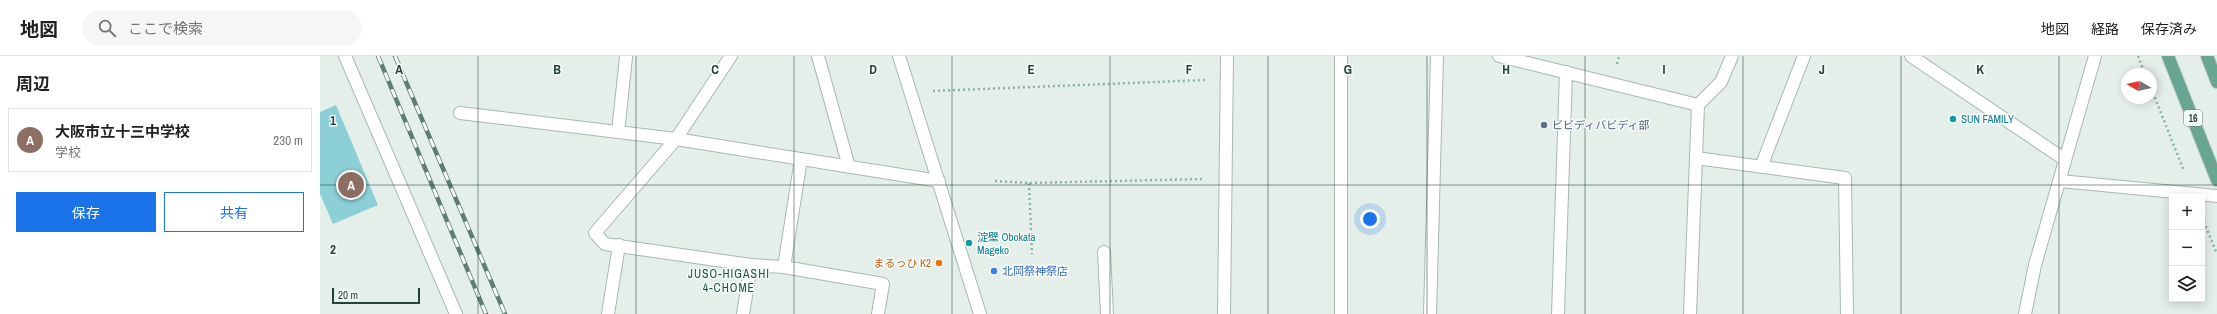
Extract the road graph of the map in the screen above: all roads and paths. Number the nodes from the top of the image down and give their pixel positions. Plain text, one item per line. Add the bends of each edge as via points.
1 (345, 56) edge
2 (731, 56) edge
3 (818, 56) edge
4 (899, 56) edge
5 (1227, 56) edge
6 (1341, 56) edge
7 (1436, 56) edge
8 (1499, 56) edge
9 (1732, 56) edge
10 (1804, 56) edge
11 (1911, 56) edge
12 (2095, 56) edge
13 (2138, 56) edge
14 (2168, 56) edge
15 (2206, 56) edge
16 (626, 57) dead end
17 (1514, 58) edge
18 (1926, 61) edge
19 (2143, 68) edge
20 (1566, 72) junction
21 (1227, 79) junction
22 (2217, 82) edge
23 (910, 92) junction
24 (2157, 103) edge
25 (1698, 105) junction
26 (460, 113) dead end
27 (618, 132) junction
28 (676, 138) junction
29 (1696, 158) junction
30 (801, 159) junction
31 (2064, 159) junction
32 (849, 167) junction
33 (1761, 167) junction
34 (1225, 178) junction
35 (2217, 180) edge
36 (939, 181) junction
37 (995, 181) dead end
38 (2060, 181) junction
39 (1029, 183) junction
40 (2193, 194) joint
41 (2205, 195) edge
42 (2217, 196) edge
43 (2205, 224) edge
44 (619, 245) junction
45 (1104, 252) dead end
46 (1032, 254) dead end
47 (2217, 254) edge
48 (751, 266) junction
49 (784, 267) junction
50 (456, 314) edge
51 (608, 314) edge
52 (743, 314) edge
53 (878, 314) edge
54 (980, 314) edge
55 (1107, 314) edge
56 (1224, 314) edge
57 (1341, 314) edge
58 (1430, 314) edge
59 (1558, 314) edge
60 (1690, 314) edge
61 (1847, 314) edge
62 (2025, 314) edge

1 - 50 street
2 - 28 street
3 - 32 street
4 - 23 street
5 - 21 street
6 - 57 street
7 - 58 street
8 - 17 street
9 - 25 street via 1721,82
10 - 33 street
11 - 18 street
12 - 31 street
13 - 19 path
14 - 35 main road, 16
15 - 22 main road
16 - 27 street
17 - 20 street
18 - 31 street
20 - 25 street
20 - 59 street
21 - 23 path
21 - 34 street
23 - 36 street
24 - 40 path
25 - 29 street
26 - 27 street
27 - 28 street
28 - 30 street
28 - 44 street via 595,233 605,244
29 - 33 street
29 - 60 street
30 - 32 street
30 - 49 street
31 - 38 street
32 - 36 street
33 - 61 street via 1845,178
34 - 39 path
34 - 56 street
36 - 54 street
37 - 39 path
38 - 40 street
38 - 62 street via 2035,264
39 - 46 path
41 - 42 street
43 - 47 path
44 - 48 street
44 - 51 street
45 - 55 street
48 - 49 street
48 - 52 street
49 - 53 street via 883,284

